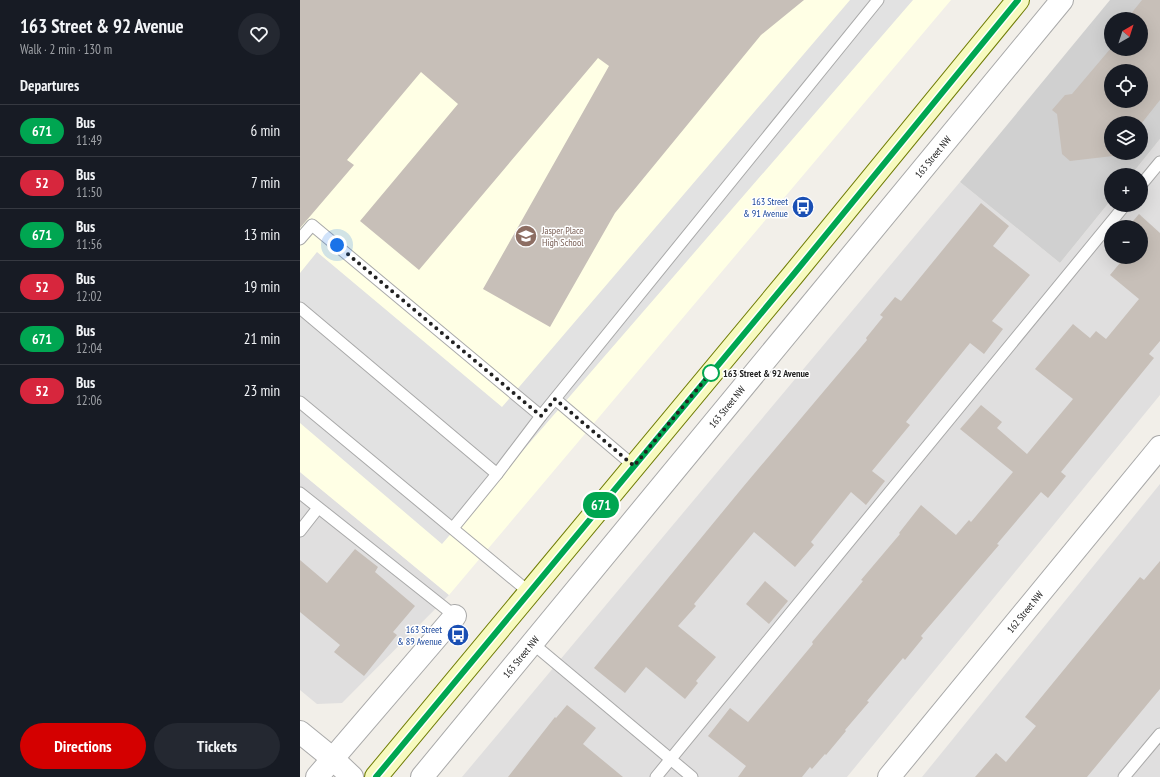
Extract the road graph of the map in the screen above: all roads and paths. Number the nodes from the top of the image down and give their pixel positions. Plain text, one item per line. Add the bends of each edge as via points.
1 (878, 0) edge
2 (1018, 0) edge
3 (1062, 0) edge
4 (1160, 162) edge
5 (1148, 177) edge
6 (1118, 212) edge
7 (300, 239) edge
8 (300, 308) edge
9 (555, 399) junction
10 (300, 402) edge
11 (541, 416) junction
12 (1160, 446) edge
13 (634, 466) junction
14 (497, 474) junction
15 (300, 493) edge
16 (318, 508) junction
17 (452, 528) junction
18 (300, 531) edge
19 (530, 592) junction
20 (455, 616) joint
21 (532, 643) junction
22 (300, 732) edge
23 (1160, 734) edge
24 (332, 758) junction
25 (670, 759) junction
26 (317, 777) edge
27 (352, 777) edge
28 (376, 777) edge
29 (422, 777) edge
30 (656, 777) edge
31 (692, 777) edge
32 (889, 777) edge
33 (1124, 777) edge

1 - 9 lane
2 - 13 main road
3 - 21 street, 163 Street NW
4 - 5 lane
6 - 25 lane
7 - 11 lane via 312,225
8 - 14 lane
9 - 11 lane
9 - 13 lane
10 - 17 lane
11 - 14 lane
12 - 32 street, 162 Street NW
13 - 19 main road
14 - 17 lane
15 - 16 lane
16 - 18 lane
16 - 20 lane
17 - 19 lane
19 - 28 main road
20 - 24 street
21 - 25 lane
21 - 29 street, 163 Street NW
22 - 24 street
23 - 33 lane
24 - 26 street
24 - 27 street
25 - 30 lane
25 - 31 lane

